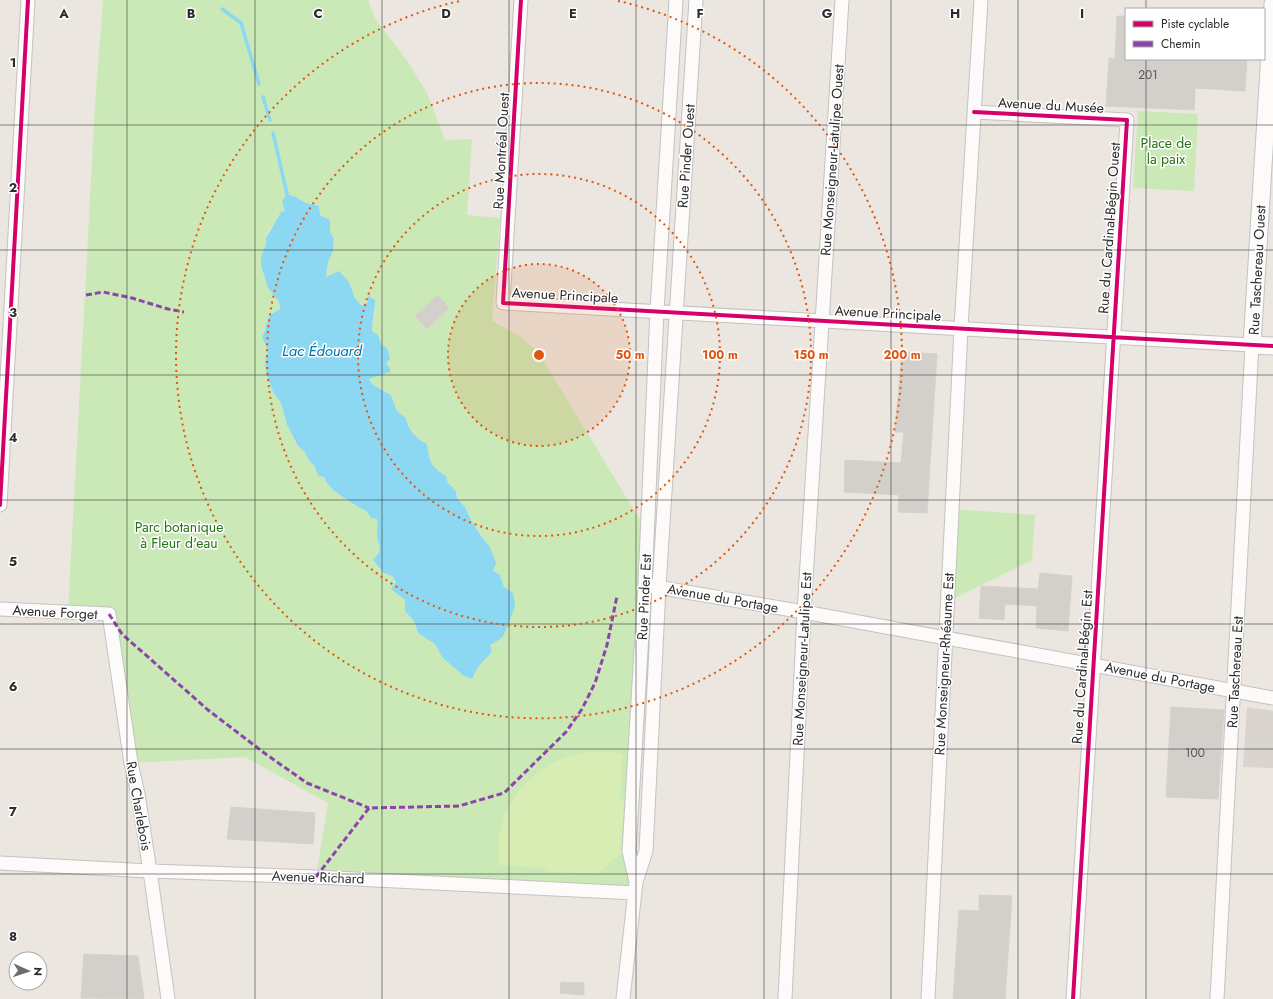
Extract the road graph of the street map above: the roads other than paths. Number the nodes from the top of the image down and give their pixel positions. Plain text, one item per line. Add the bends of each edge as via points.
1 (28, 0) edge
2 (521, 0) edge
3 (676, 0) edge
4 (696, 0) edge
5 (842, 0) edge
6 (981, 0) edge
7 (1273, 4) edge
8 (974, 112) junction
9 (1127, 120) joint
10 (6, 303) edge
11 (502, 303) joint
12 (657, 311) junction
13 (676, 312) junction
14 (822, 320) junction
15 (961, 328) junction
16 (1114, 337) junction
17 (1252, 345) junction
18 (1273, 346) edge
19 (0, 505) edge
20 (645, 584) junction
21 (659, 587) junction
22 (0, 609) edge
23 (804, 612) junction
24 (109, 614) joint
25 (946, 638) junction
26 (1093, 665) junction
27 (1234, 691) junction
28 (1273, 698) edge
29 (0, 863) edge
30 (150, 871) junction
31 (636, 887) junction
32 (626, 977) junction
33 (168, 999) edge
34 (623, 999) edge
35 (628, 999) edge
36 (785, 999) edge
37 (928, 999) edge
38 (1073, 999) edge
39 (1217, 999) edge

1 - 10 street
2 - 11 street, Rue Montréal Ouest
3 - 12 street, Rue Pinder Ouest
4 - 13 street, Rue Pinder Ouest
5 - 14 street, Rue Monseigneur-Latulipe Ouest
6 - 8 street, Rue Monseigneur-Rhéaume Est
7 - 17 street, Rue Taschereau Ouest
8 - 9 street, Avenue du Musée
8 - 15 street, Rue Monseigneur-Rhéaume Est
9 - 16 street, Rue du Cardinal-Bégin Ouest
10 - 19 street
11 - 12 street, Avenue Principale
12 - 13 street, Avenue Principale
12 - 20 street, Rue Pinder Est
13 - 14 street, Avenue Principale
13 - 21 street, Rue Pinder Est
14 - 15 street, Avenue Principale
14 - 23 street, Rue Monseigneur-Latulipe Est
15 - 16 street, Avenue Principale
15 - 25 street, Rue Monseigneur-Rhéaume Est
16 - 17 street, Avenue Principale
16 - 26 street, Rue du Cardinal-Bégin Est
17 - 18 street, Avenue Principale
17 - 27 street, Rue Taschereau Est
20 - 21 street, Avenue du Portage
20 - 31 street, Rue Pinder Est via 629,850
21 - 23 street, Avenue du Portage
21 - 31 street, Rue Pinder Est via 646,851
22 - 24 street, Avenue Forget
23 - 25 street, Avenue du Portage
23 - 36 street, Rue Monseigneur-Latulipe Est
24 - 30 street, Rue Charlebois
25 - 26 street, Avenue du Portage
25 - 37 street, Rue Monseigneur-Rhéaume Est
26 - 27 street, Avenue du Portage
26 - 38 street, Rue du Cardinal-Bégin Est
27 - 28 street, Avenue du Portage
27 - 39 street, Rue Taschereau Est
29 - 30 street, Avenue Richard
30 - 31 street, Avenue Richard
30 - 33 street, Rue Charlebois
31 - 32 street, Rue Pinder Est
32 - 34 street, Rue Pinder Est
32 - 35 street, Rue Pinder Est

